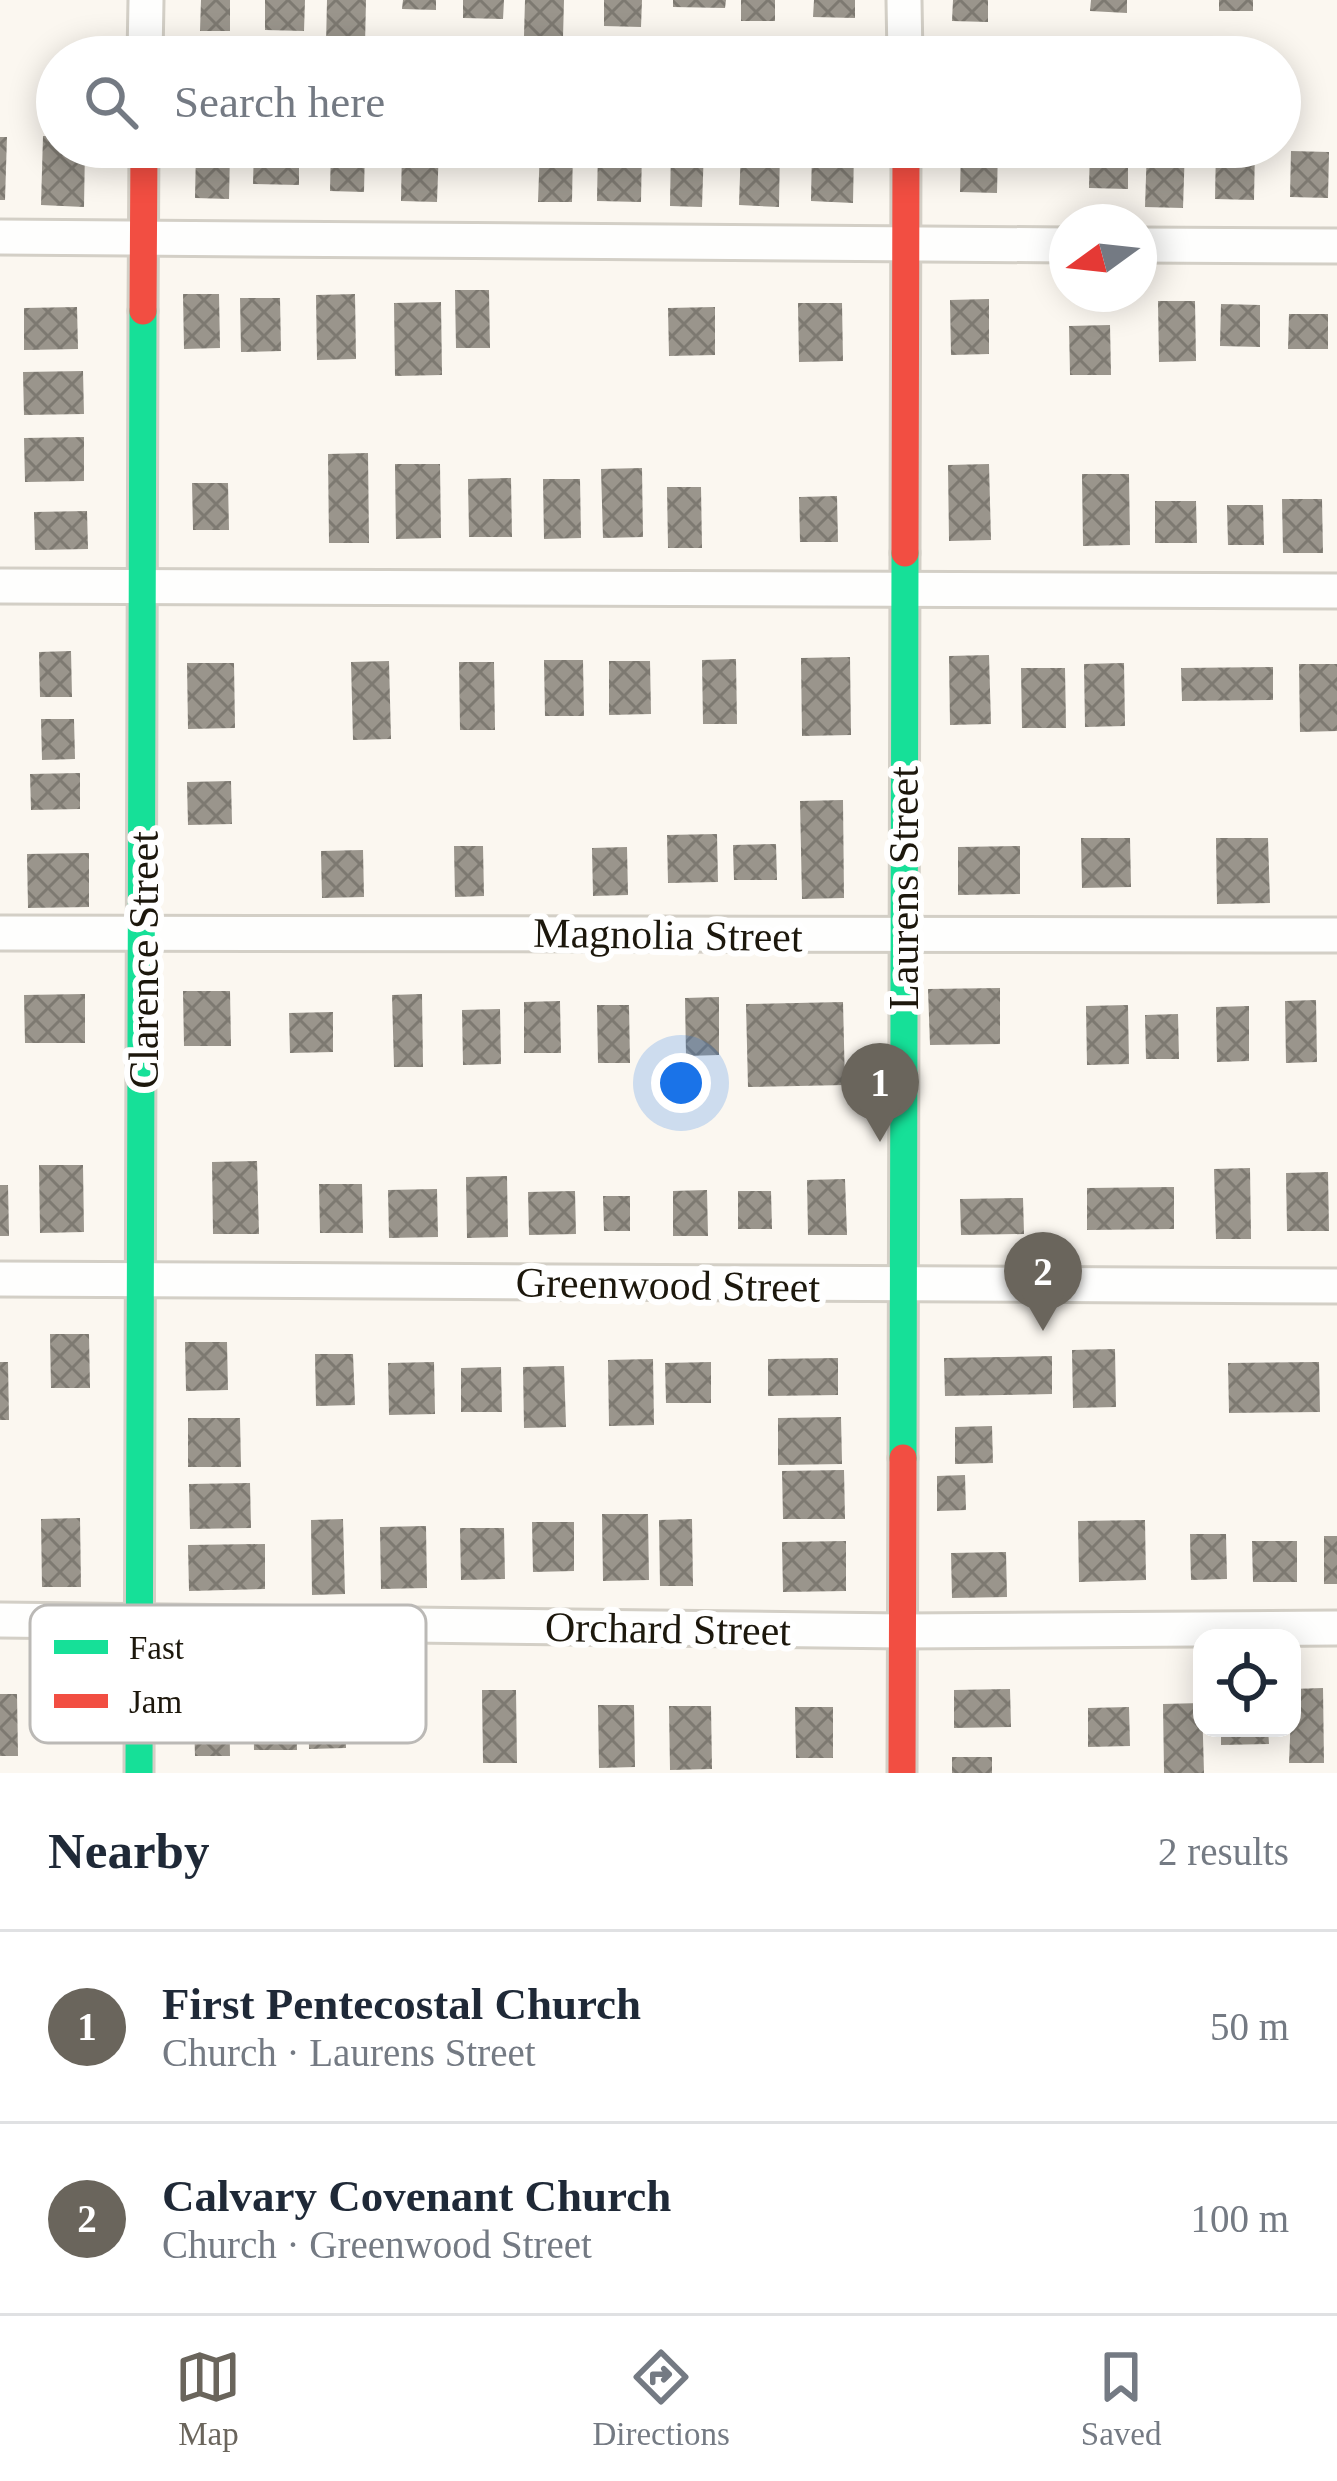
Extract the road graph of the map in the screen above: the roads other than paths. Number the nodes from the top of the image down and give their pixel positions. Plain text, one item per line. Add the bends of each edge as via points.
1 (146, 0) edge
2 (904, 0) edge
3 (145, 36) edge
4 (904, 36) edge
5 (144, 168) edge
6 (906, 168) edge
7 (0, 237) edge
8 (142, 239) junction
9 (907, 243) junction
10 (1049, 244) edge
11 (1157, 245) edge
12 (1337, 246) edge
13 (0, 586) edge
14 (143, 586) junction
15 (904, 590) junction
16 (1337, 591) edge
17 (0, 933) edge
18 (143, 935) junction
19 (1337, 935) edge
20 (903, 937) junction
21 (0, 1279) edge
22 (141, 1279) junction
23 (1337, 1286) edge
24 (902, 1287) junction
25 (139, 1605) edge
26 (426, 1624) edge
27 (1337, 1628) edge
28 (902, 1630) junction
29 (902, 1773) edge

1 - 3 street
2 - 4 street
5 - 8 street, Clarence Street
6 - 9 street, Laurens Street
7 - 8 street
8 - 9 street
8 - 14 street, Clarence Street
9 - 10 street
9 - 15 street, Laurens Street
11 - 12 street
13 - 14 street
14 - 15 street
14 - 18 street, Clarence Street
15 - 16 street
15 - 20 street, Laurens Street
17 - 18 street, Magnolia Street
18 - 20 street, Magnolia Street
18 - 22 street, Clarence Street
19 - 20 street, Magnolia Street
20 - 24 street, Laurens Street
21 - 22 street, Greenwood Street
22 - 24 street, Greenwood Street
22 - 25 street, Clarence Street
23 - 24 street, Greenwood Street
24 - 28 street, Laurens Street
26 - 28 street, Orchard Street
27 - 28 street, Orchard Street
28 - 29 street, Laurens Street

